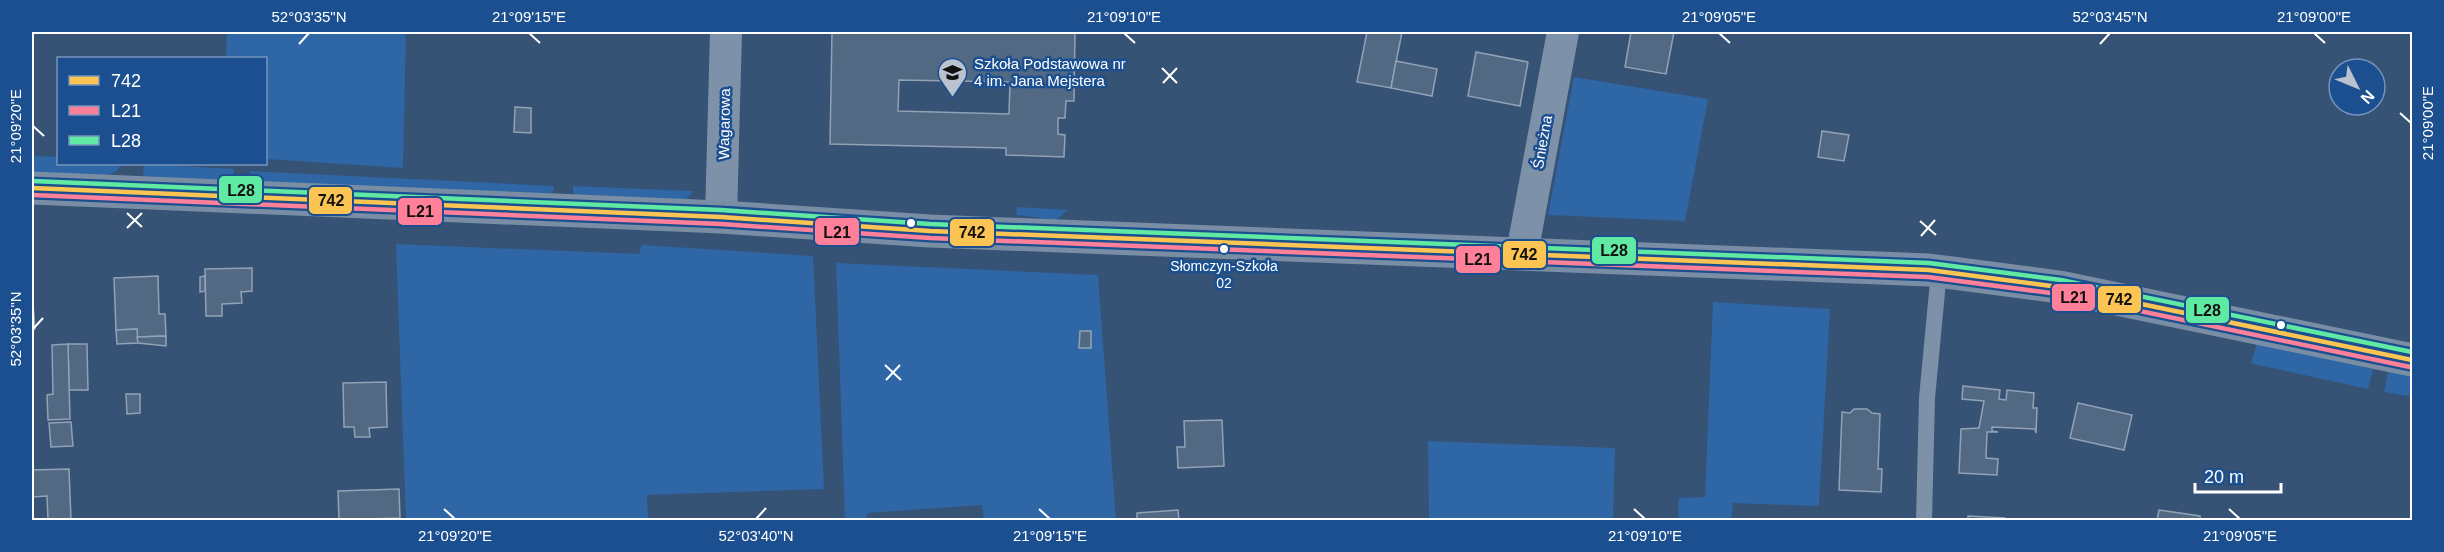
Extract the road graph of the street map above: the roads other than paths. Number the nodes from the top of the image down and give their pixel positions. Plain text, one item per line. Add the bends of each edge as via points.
1 (726, 32) edge
2 (1563, 32) edge
3 (32, 188) edge
4 (721, 216) junction
5 (1522, 253) junction
6 (1939, 271) junction
7 (2412, 360) edge
8 (1924, 520) edge

1 - 4 street, Wagarowa
2 - 5 street, Śnieżna
3 - 4 main road
4 - 5 main road via 930,231
5 - 6 main road
6 - 7 main road via 2059,287
6 - 8 lane via 1927,398

